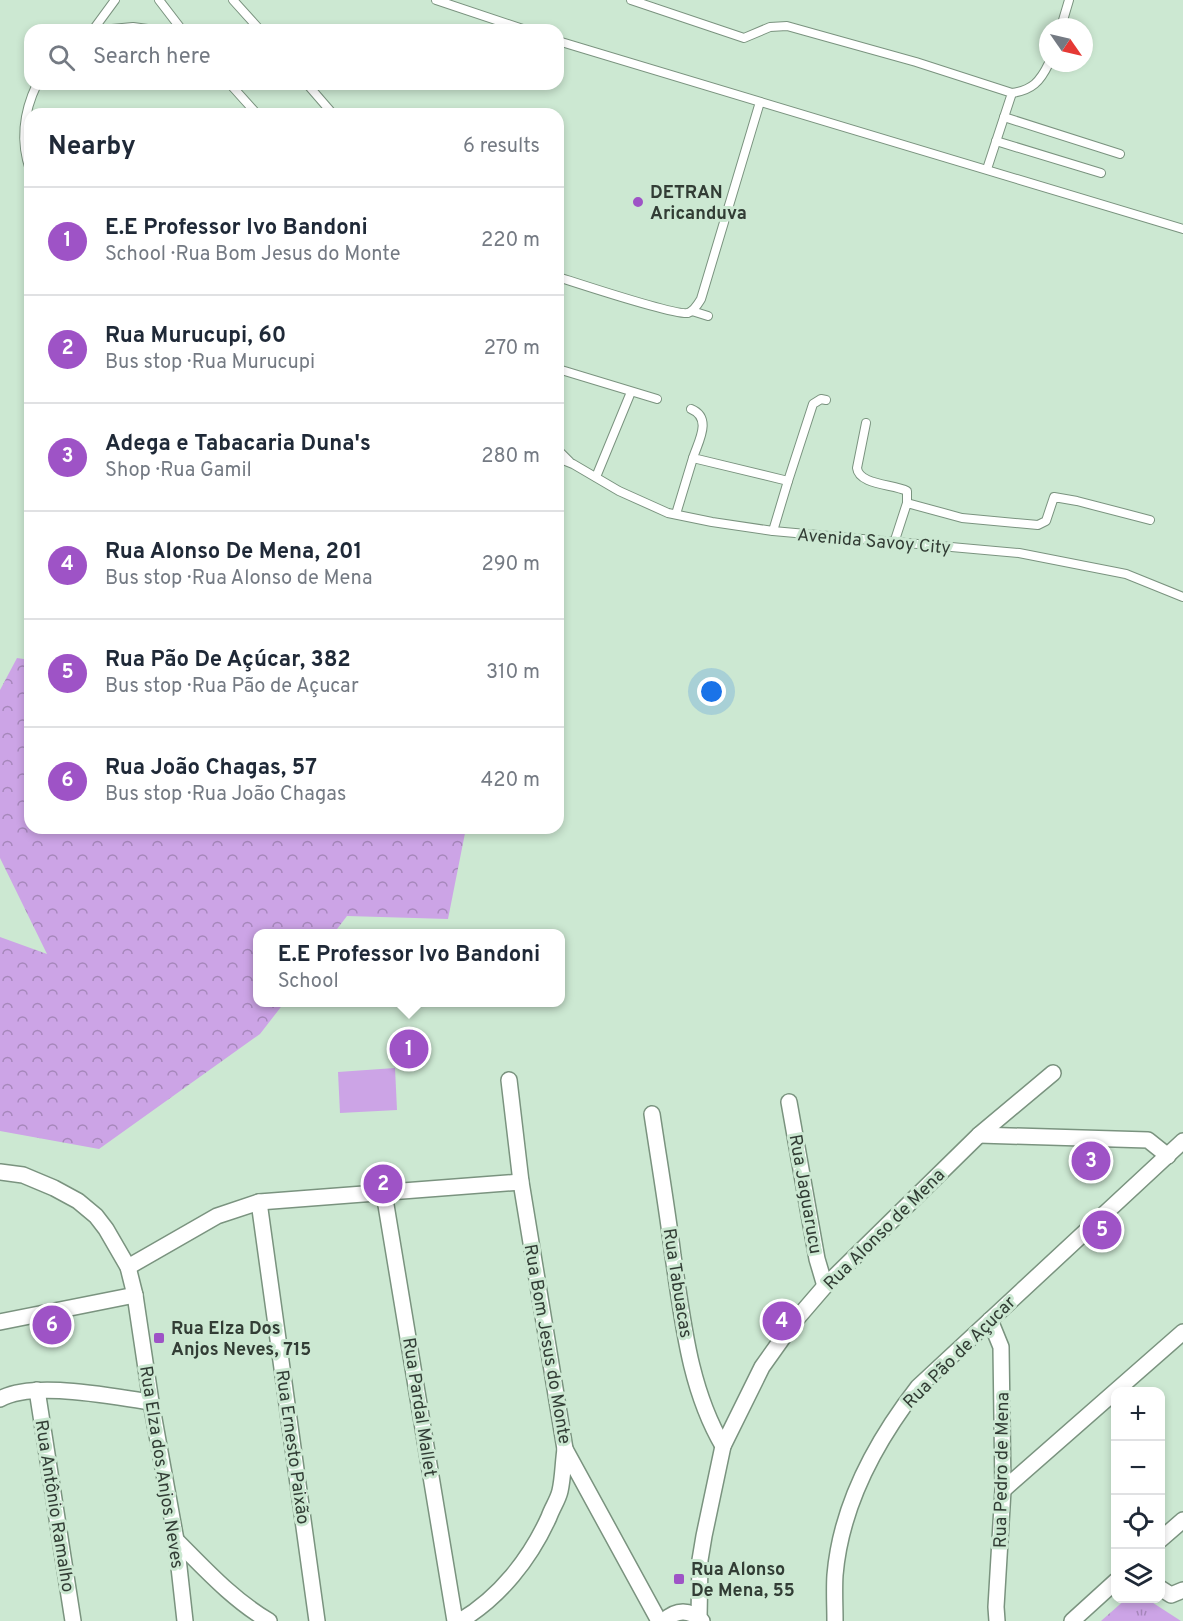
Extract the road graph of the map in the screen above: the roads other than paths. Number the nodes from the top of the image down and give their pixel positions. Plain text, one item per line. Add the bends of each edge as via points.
1 (115, 0) edge
2 (159, 0) edge
3 (232, 0) edge
4 (436, 0) edge
5 (631, 0) edge
6 (1069, 0) edge
7 (1064, 18) edge
8 (97, 24) edge
9 (177, 24) edge
10 (254, 24) edge
11 (508, 24) edge
12 (564, 43) edge
13 (1043, 72) edge
14 (34, 90) edge
15 (235, 90) edge
16 (312, 90) edge
17 (1012, 93) junction
18 (760, 102) junction
19 (27, 108) edge
20 (252, 108) edge
21 (328, 108) edge
22 (1004, 117) junction
23 (996, 141) junction
24 (1120, 154) dead end
25 (987, 169) junction
26 (1101, 173) dead end
27 (1183, 229) edge
28 (564, 279) edge
29 (692, 311) junction
30 (708, 316) dead end
31 (564, 371) edge
32 (631, 392) junction
33 (657, 399) dead end
34 (826, 400) dead end
35 (691, 409) dead end
36 (866, 423) dead end
37 (564, 456) edge
38 (693, 459) junction
39 (564, 461) edge
40 (573, 464) junction
41 (596, 477) junction
42 (788, 481) junction
43 (907, 503) junction
44 (676, 514) junction
45 (1150, 520) dead end
46 (772, 531) junction
47 (894, 543) junction
48 (1183, 597) edge
49 (1053, 1073) dead end
50 (509, 1080) dead end
51 (789, 1102) dead end
52 (652, 1114) dead end
53 (979, 1135) junction
54 (1183, 1141) edge
55 (1167, 1156) junction
56 (0, 1172) edge
57 (521, 1182) junction
58 (384, 1193) junction
59 (259, 1202) junction
60 (128, 1267) junction
61 (825, 1286) junction
62 (135, 1295) junction
63 (990, 1320) junction
64 (0, 1322) edge
65 (1183, 1332) edge
66 (36, 1390) junction
67 (0, 1399) edge
68 (151, 1402) junction
69 (723, 1446) junction
70 (565, 1449) junction
71 (1003, 1490) junction
72 (1183, 1520) edge
73 (1165, 1536) edge
74 (176, 1540) junction
75 (1111, 1586) edge
76 (701, 1619) edge
77 (73, 1621) edge
78 (185, 1621) edge
79 (269, 1621) edge
80 (317, 1621) edge
81 (455, 1621) edge
82 (460, 1621) edge
83 (658, 1621) edge
84 (664, 1621) edge
85 (835, 1621) edge
86 (997, 1621) edge
87 (1072, 1621) edge

1 - 8 lane
2 - 9 lane
3 - 10 lane
4 - 11 lane
5 - 17 lane via 744,38 770,27 798,28
6 - 7 lane
12 - 18 lane
13 - 17 lane via 1036,84
14 - 19 lane
15 - 20 lane
16 - 21 lane
17 - 22 lane
18 - 25 lane
18 - 29 lane via 700,299
22 - 23 lane
22 - 24 lane
23 - 25 lane
23 - 26 lane
25 - 27 lane
28 - 29 lane via 665,309
29 - 30 lane
31 - 32 lane
32 - 33 lane
32 - 41 lane
34 - 42 lane via 813,404
35 - 38 lane via 700,414 703,429
36 - 43 lane via 857,473 864,480 907,491
37 - 40 lane
38 - 42 lane
38 - 44 lane
39 - 40 lane
40 - 41 lane, Avenida Savoy City
41 - 44 lane, Avenida Savoy City via 619,491
42 - 46 lane
43 - 45 lane via 962,518 1038,525 1046,521 1054,497
43 - 47 lane
44 - 46 lane, Avenida Savoy City
46 - 47 lane, Avenida Savoy City
47 - 48 lane, Avenida Savoy City via 1019,553 1126,574
49 - 53 street, Rua Alonso de Mena
50 - 57 street, Rua Bom Jesus do Monte
51 - 61 street, Rua Jaguarucu
52 - 69 street, Rua Tabuacas via 685,1335 699,1396
53 - 55 street via 1148,1140
53 - 61 street, Rua Alonso de Mena
54 - 55 street, Rua Pão de Açucar
55 - 63 street, Rua Pão de Açucar
56 - 60 street, Rua Elza dos Anjos Neves via 23,1175 78,1202 106,1229
57 - 58 street
57 - 70 street, Rua Bom Jesus do Monte
58 - 59 street
58 - 81 street, Rua Pardal Mallet
59 - 60 street via 217,1216
59 - 80 street, Rua Ernesto Paixão
60 - 62 street, Rua Elza dos Anjos Neves
61 - 69 street, Rua Alonso de Mena via 762,1367
62 - 64 street
62 - 68 street, Rua Elza dos Anjos Neves
63 - 71 street, Rua Pedro de Mena via 1001,1347
63 - 85 street, Rua Pão de Açucar via 918,1387 878,1444 843,1534 835,1573
65 - 71 street
66 - 67 street
66 - 68 street
66 - 77 street, Rua Antônio Ramalho
68 - 74 street, Rua Elza dos Anjos Neves
69 - 76 street, Rua Alonso de Mena via 700,1560
70 - 82 street via 559,1493 530,1552 493,1597
70 - 83 street, Rua Bom Jesus do Monte
71 - 86 street, Rua Pedro de Mena
72 - 73 street
74 - 78 street, Rua Elza dos Anjos Neves
74 - 79 street via 222,1587
75 - 87 street
76 - 84 street via 681,1611

